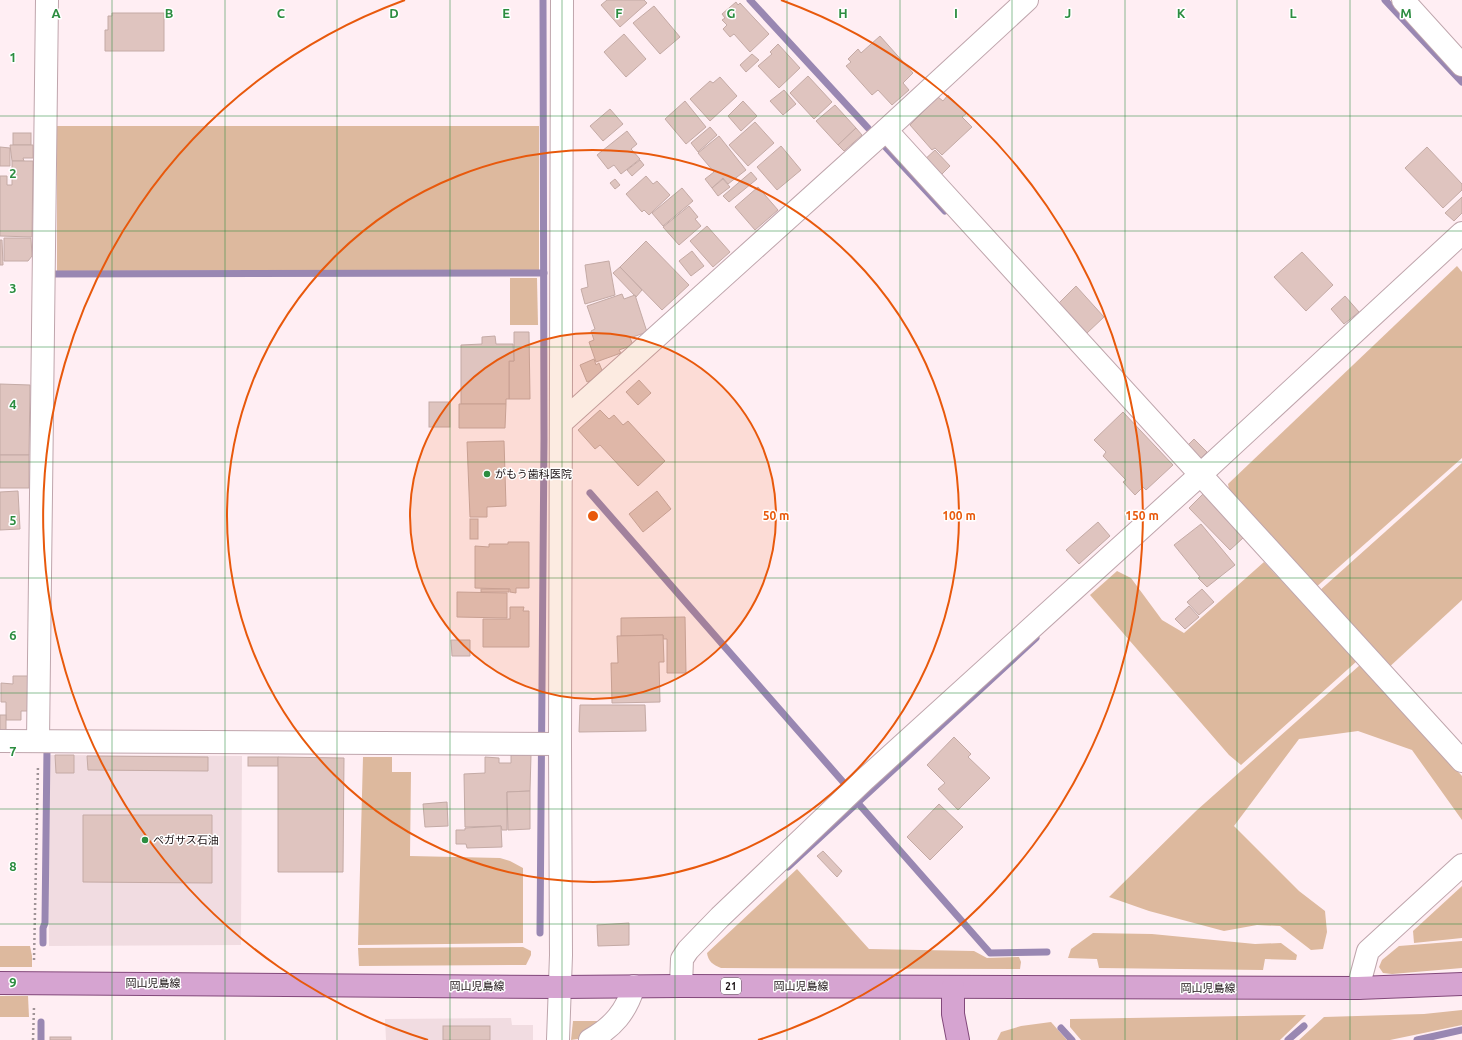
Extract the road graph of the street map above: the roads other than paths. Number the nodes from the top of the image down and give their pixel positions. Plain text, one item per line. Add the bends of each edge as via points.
1 (47, 0) edge
2 (562, 0) edge
3 (1027, 0) edge
4 (1402, 0) edge
5 (1462, 65) edge
6 (886, 130) junction
7 (1462, 233) edge
8 (562, 422) junction
9 (1200, 475) junction
10 (0, 741) edge
11 (38, 741) junction
12 (549, 743) junction
13 (1462, 761) edge
14 (1462, 865) edge
15 (0, 983) edge
16 (1462, 984) edge
17 (634, 986) junction
18 (681, 986) junction
19 (560, 987) junction
20 (953, 987) junction
21 (1358, 988) junction
22 (558, 1040) edge
23 (590, 1040) edge
24 (958, 1040) edge

1 - 11 street
2 - 8 street
3 - 6 street
4 - 5 street
6 - 8 street
6 - 9 street
7 - 9 street
8 - 12 street
9 - 13 street
9 - 18 street via 865,780 720,917 682,959
10 - 11 street
11 - 12 street
12 - 19 street via 561,954
14 - 21 street via 1368,951
15 - 19 main road, 岡山児島線 / 21
16 - 21 main road, 岡山児島線 / 21
17 - 18 main road, 岡山児島線 / 21
17 - 19 main road, 岡山児島線 / 21
17 - 23 street via 624,1010 608,1028
18 - 20 main road, 岡山児島線 / 21
19 - 22 street
20 - 21 main road, 岡山児島線 / 21
20 - 24 main road via 953,1014

